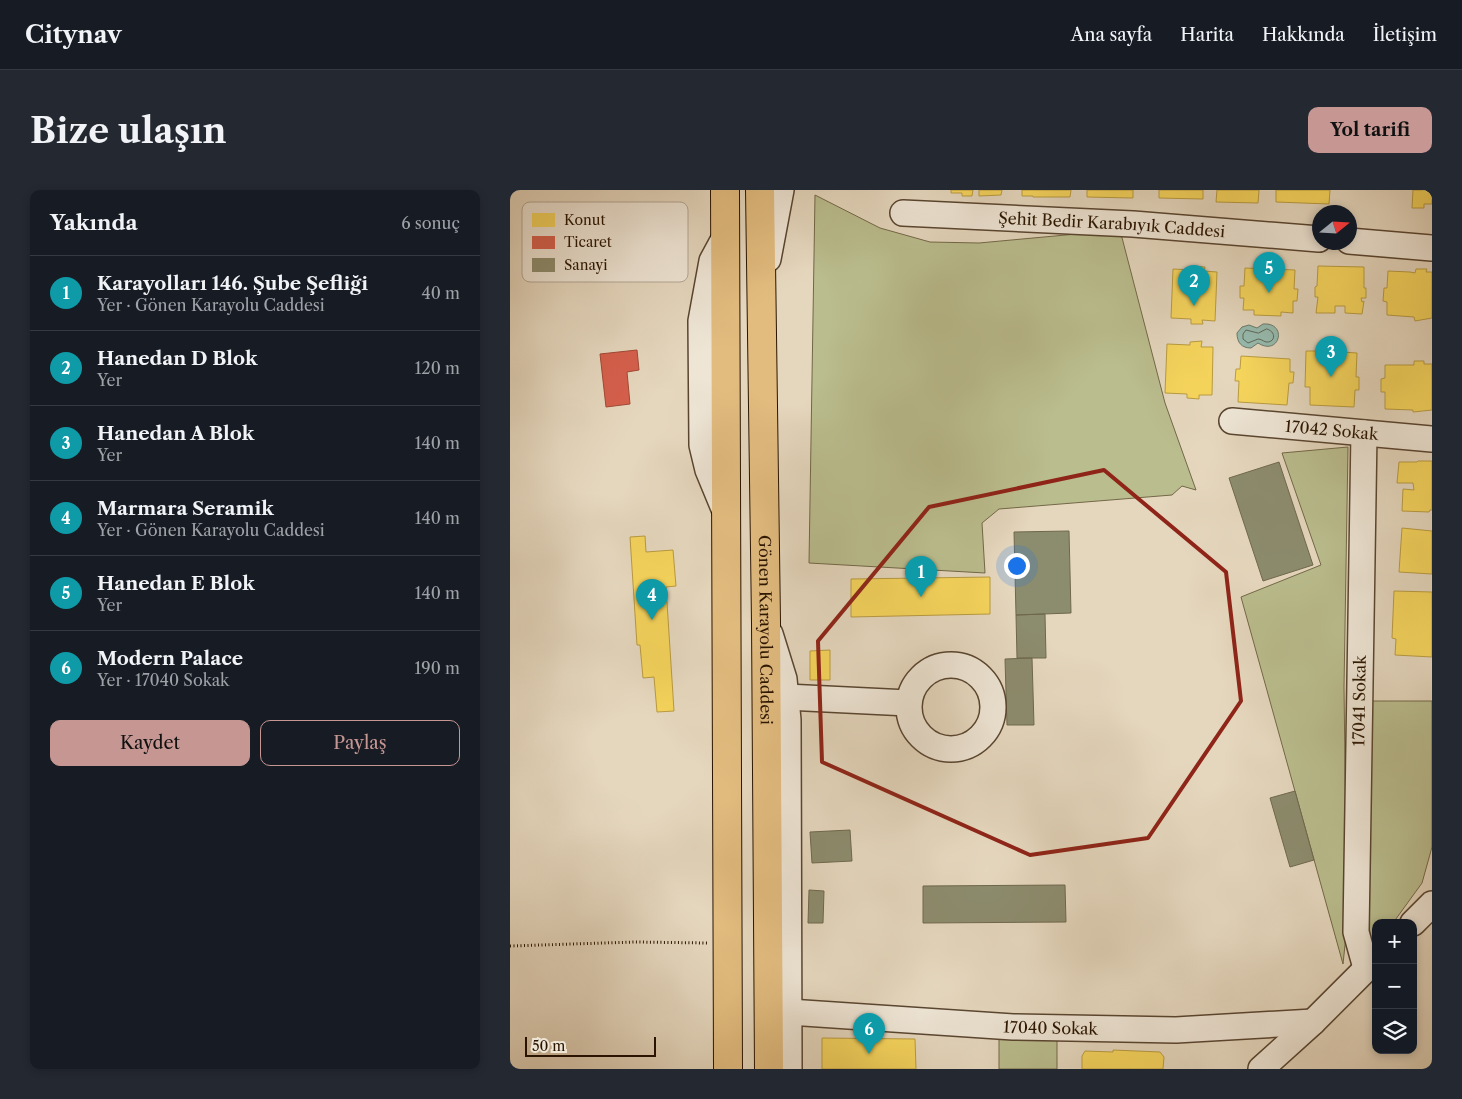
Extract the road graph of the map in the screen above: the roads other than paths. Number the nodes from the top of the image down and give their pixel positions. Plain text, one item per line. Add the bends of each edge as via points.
1 (725, 190) edge
2 (765, 194) edge
3 (903, 213) dead end
4 (1312, 238) edge
5 (1357, 242) edge
6 (1432, 248) edge
7 (1232, 421) dead end
8 (1364, 433) junction
9 (1432, 439) edge
10 (766, 622) junction
11 (786, 697) junction
12 (908, 703) dead end
13 (1432, 904) edge
14 (1416, 919) edge
15 (1371, 963) edge
16 (789, 1012) junction
17 (1313, 1022) junction
18 (728, 1069) edge
19 (769, 1069) edge
20 (789, 1069) edge
21 (1261, 1069) edge

1 - 18 highway
2 - 10 highway, Gönen Karayolu Caddesi via 761,291
3 - 4 street, Şehit Bedir Karabıyık Caddesi via 1134,224
5 - 6 street
7 - 8 street, 17042 Sokak
8 - 9 street, 17042 Sokak
8 - 15 street, 17041 Sokak via 1356,932
10 - 11 street via 784,679
10 - 19 highway, Gönen Karayolu Caddesi
11 - 12 street
11 - 16 street
13 - 14 street
15 - 17 street
16 - 17 street, 17040 Sokak via 1032,1027 1176,1030
16 - 20 street
17 - 21 street

